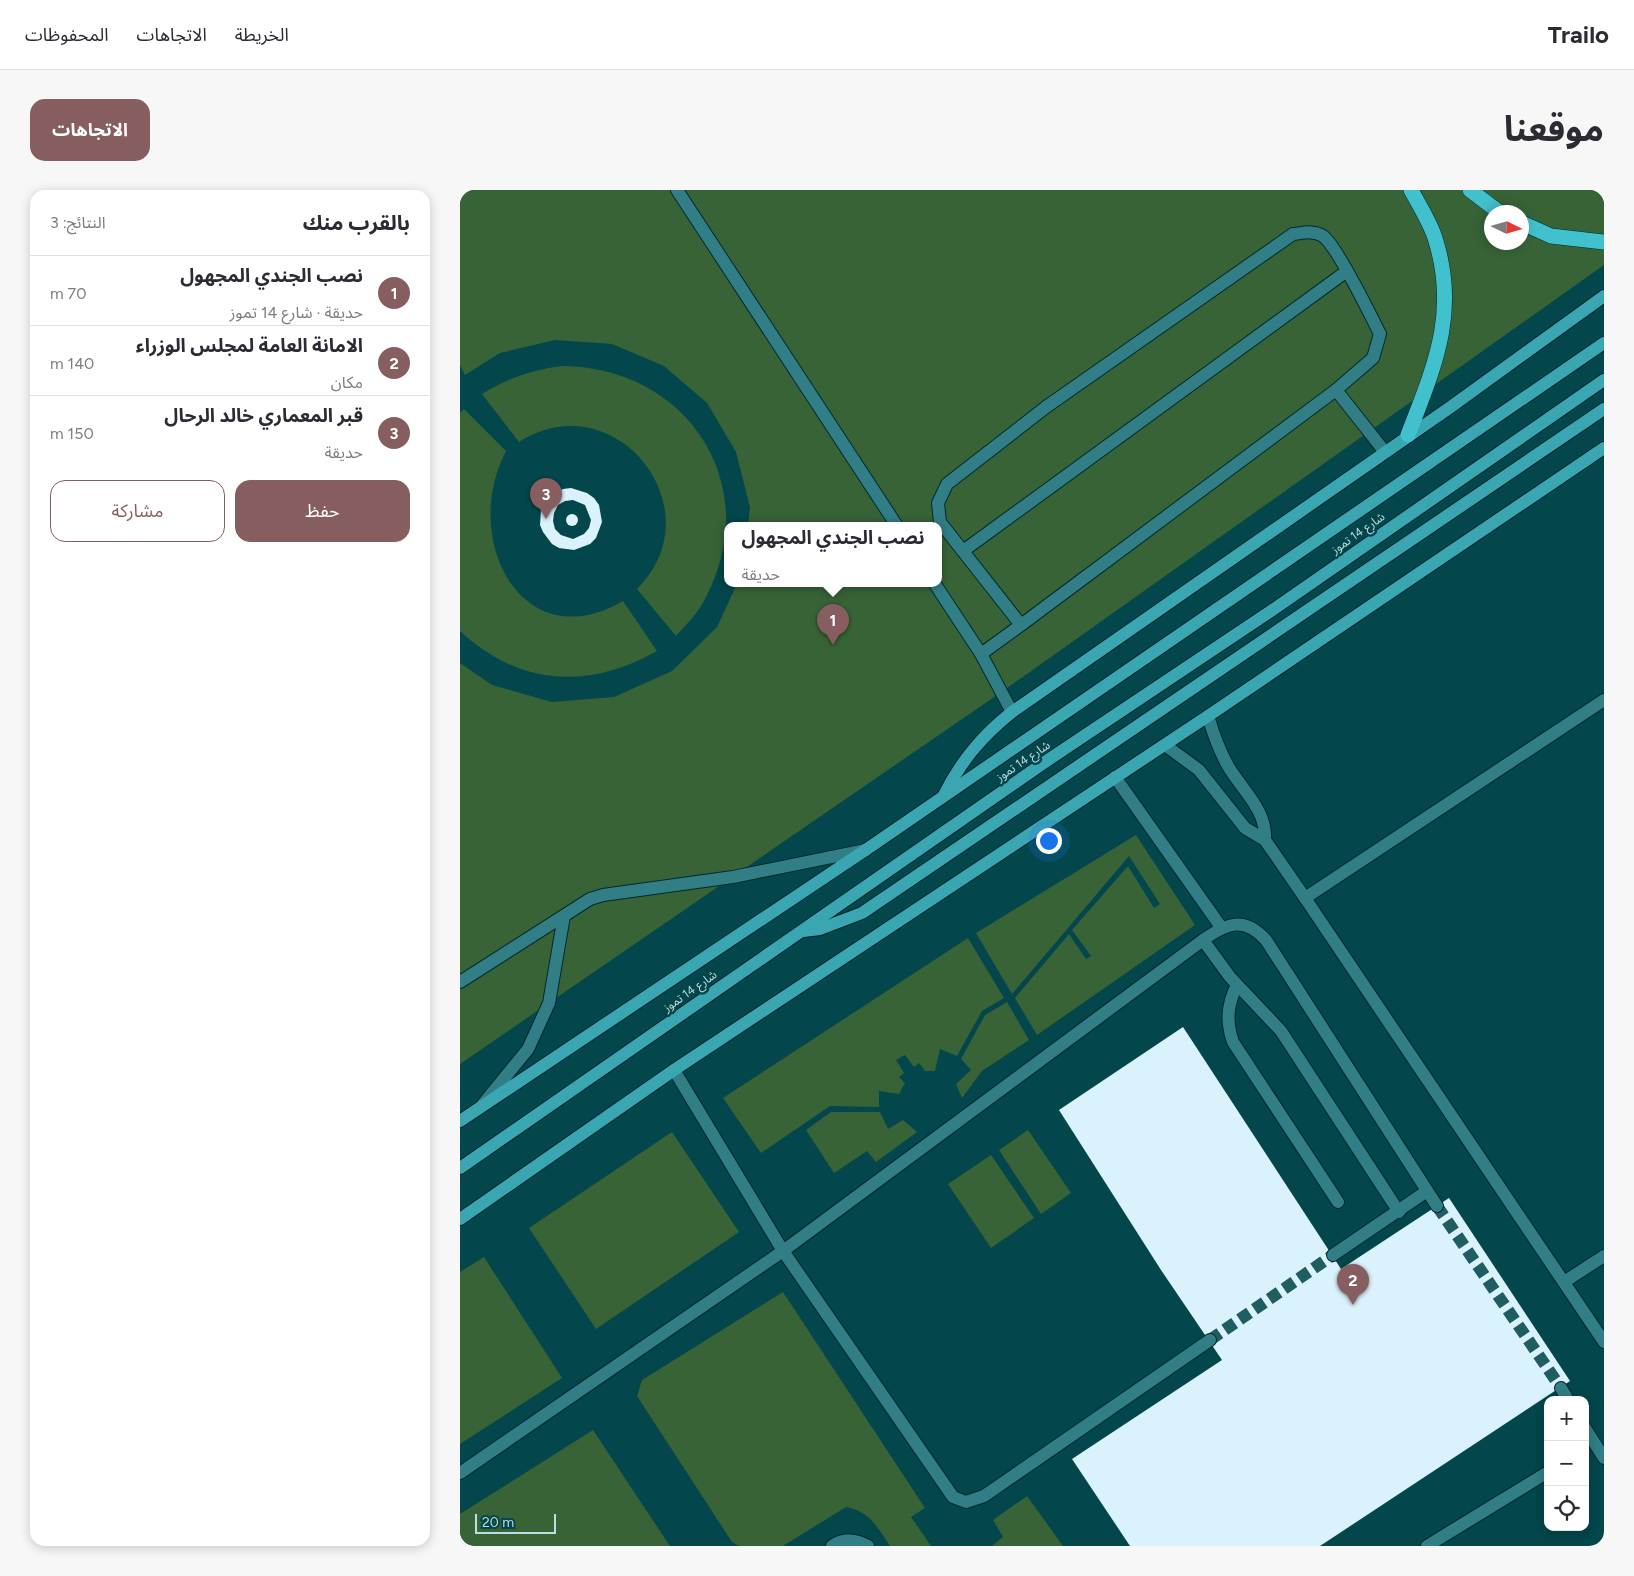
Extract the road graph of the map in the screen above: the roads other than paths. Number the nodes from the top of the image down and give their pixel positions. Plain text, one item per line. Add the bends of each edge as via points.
1 (676, 190) edge
2 (1411, 190) edge
3 (1470, 190) edge
4 (1490, 205) edge
5 (1529, 227) edge
6 (1604, 242) edge
7 (1347, 271) junction
8 (1604, 296) edge
9 (1604, 343) edge
10 (1604, 380) edge
11 (1336, 390) junction
12 (1604, 408) edge
13 (1408, 435) junction
14 (1604, 448) edge
15 (1385, 452) junction
16 (894, 522) edge
17 (940, 522) edge
18 (942, 525) edge
19 (963, 551) junction
20 (937, 587) edge
21 (1022, 625) junction
22 (981, 654) junction
23 (1604, 700) edge
24 (1012, 712) junction
25 (1208, 716) junction
26 (1165, 744) junction
27 (1115, 777) junction
28 (942, 798) junction
29 (1265, 840) junction
30 (867, 849) junction
31 (1305, 898) junction
32 (564, 916) junction
33 (1221, 927) junction
34 (801, 931) junction
35 (1203, 940) junction
36 (460, 982) edge
37 (1237, 986) junction
38 (674, 1070) junction
39 (478, 1110) junction
40 (460, 1121) edge
41 (460, 1168) edge
42 (1427, 1191) junction
43 (1338, 1202) dead end
44 (1437, 1206) tunnel mouth
45 (1399, 1212) junction
46 (460, 1219) edge
47 (783, 1251) junction
48 (1333, 1256) tunnel mouth
49 (1604, 1256) edge
50 (1564, 1282) junction
51 (1210, 1340) tunnel mouth
52 (1604, 1342) edge
53 (1561, 1388) tunnel mouth
54 (1566, 1396) edge
55 (1590, 1446) edge
56 (1604, 1458) edge
57 (460, 1473) edge
58 (1544, 1474) edge
59 (832, 1546) edge
60 (868, 1546) edge
61 (1427, 1546) edge

1 - 16 lane
2 - 13 highway via 1435,237 1446,290 1442,336 1430,379
3 - 4 highway
5 - 6 highway via 1551,236
7 - 11 lane via 1380,334 1373,358
7 - 17 lane via 1324,237 1310,232 1293,234 1046,407 947,484 938,503
7 - 19 lane
8 - 13 main road
9 - 28 main road, شارع 14 تموز
10 - 34 main road, شارع 14 تموز
11 - 15 lane
11 - 21 lane
12 - 34 main road via 862,913 820,929
13 - 15 main road
14 - 25 main road
15 - 24 main road
18 - 19 lane
19 - 21 lane
20 - 22 lane
21 - 22 lane
22 - 24 lane
23 - 31 lane
24 - 28 main road via 971,750
25 - 26 main road
25 - 29 lane via 1223,756 1261,814
26 - 27 main road
26 - 29 lane via 1199,770 1245,828
27 - 33 lane
27 - 38 main road
28 - 30 main road, شارع 14 تموز
29 - 31 lane
30 - 32 lane via 733,877 603,895 590,899
30 - 39 main road, شارع 14 تموز
31 - 50 lane
32 - 36 lane
32 - 39 lane via 549,1004 528,1049
33 - 35 lane
33 - 42 lane via 1230,924 1251,927 1266,940
34 - 41 main road, شارع 14 تموز
35 - 37 lane
35 - 47 lane
37 - 43 lane via 1228,1020 1233,1042
37 - 45 lane via 1281,1031
38 - 46 main road
38 - 47 lane
39 - 40 main road, شارع 14 تموز
42 - 44 lane
42 - 45 lane
45 - 48 lane
47 - 51 lane via 949,1494 962,1501 984,1496
47 - 57 lane
49 - 50 lane
50 - 52 lane
53 - 54 lane
55 - 56 lane
58 - 61 lane
59 - 60 lane via 839,1541 858,1540

